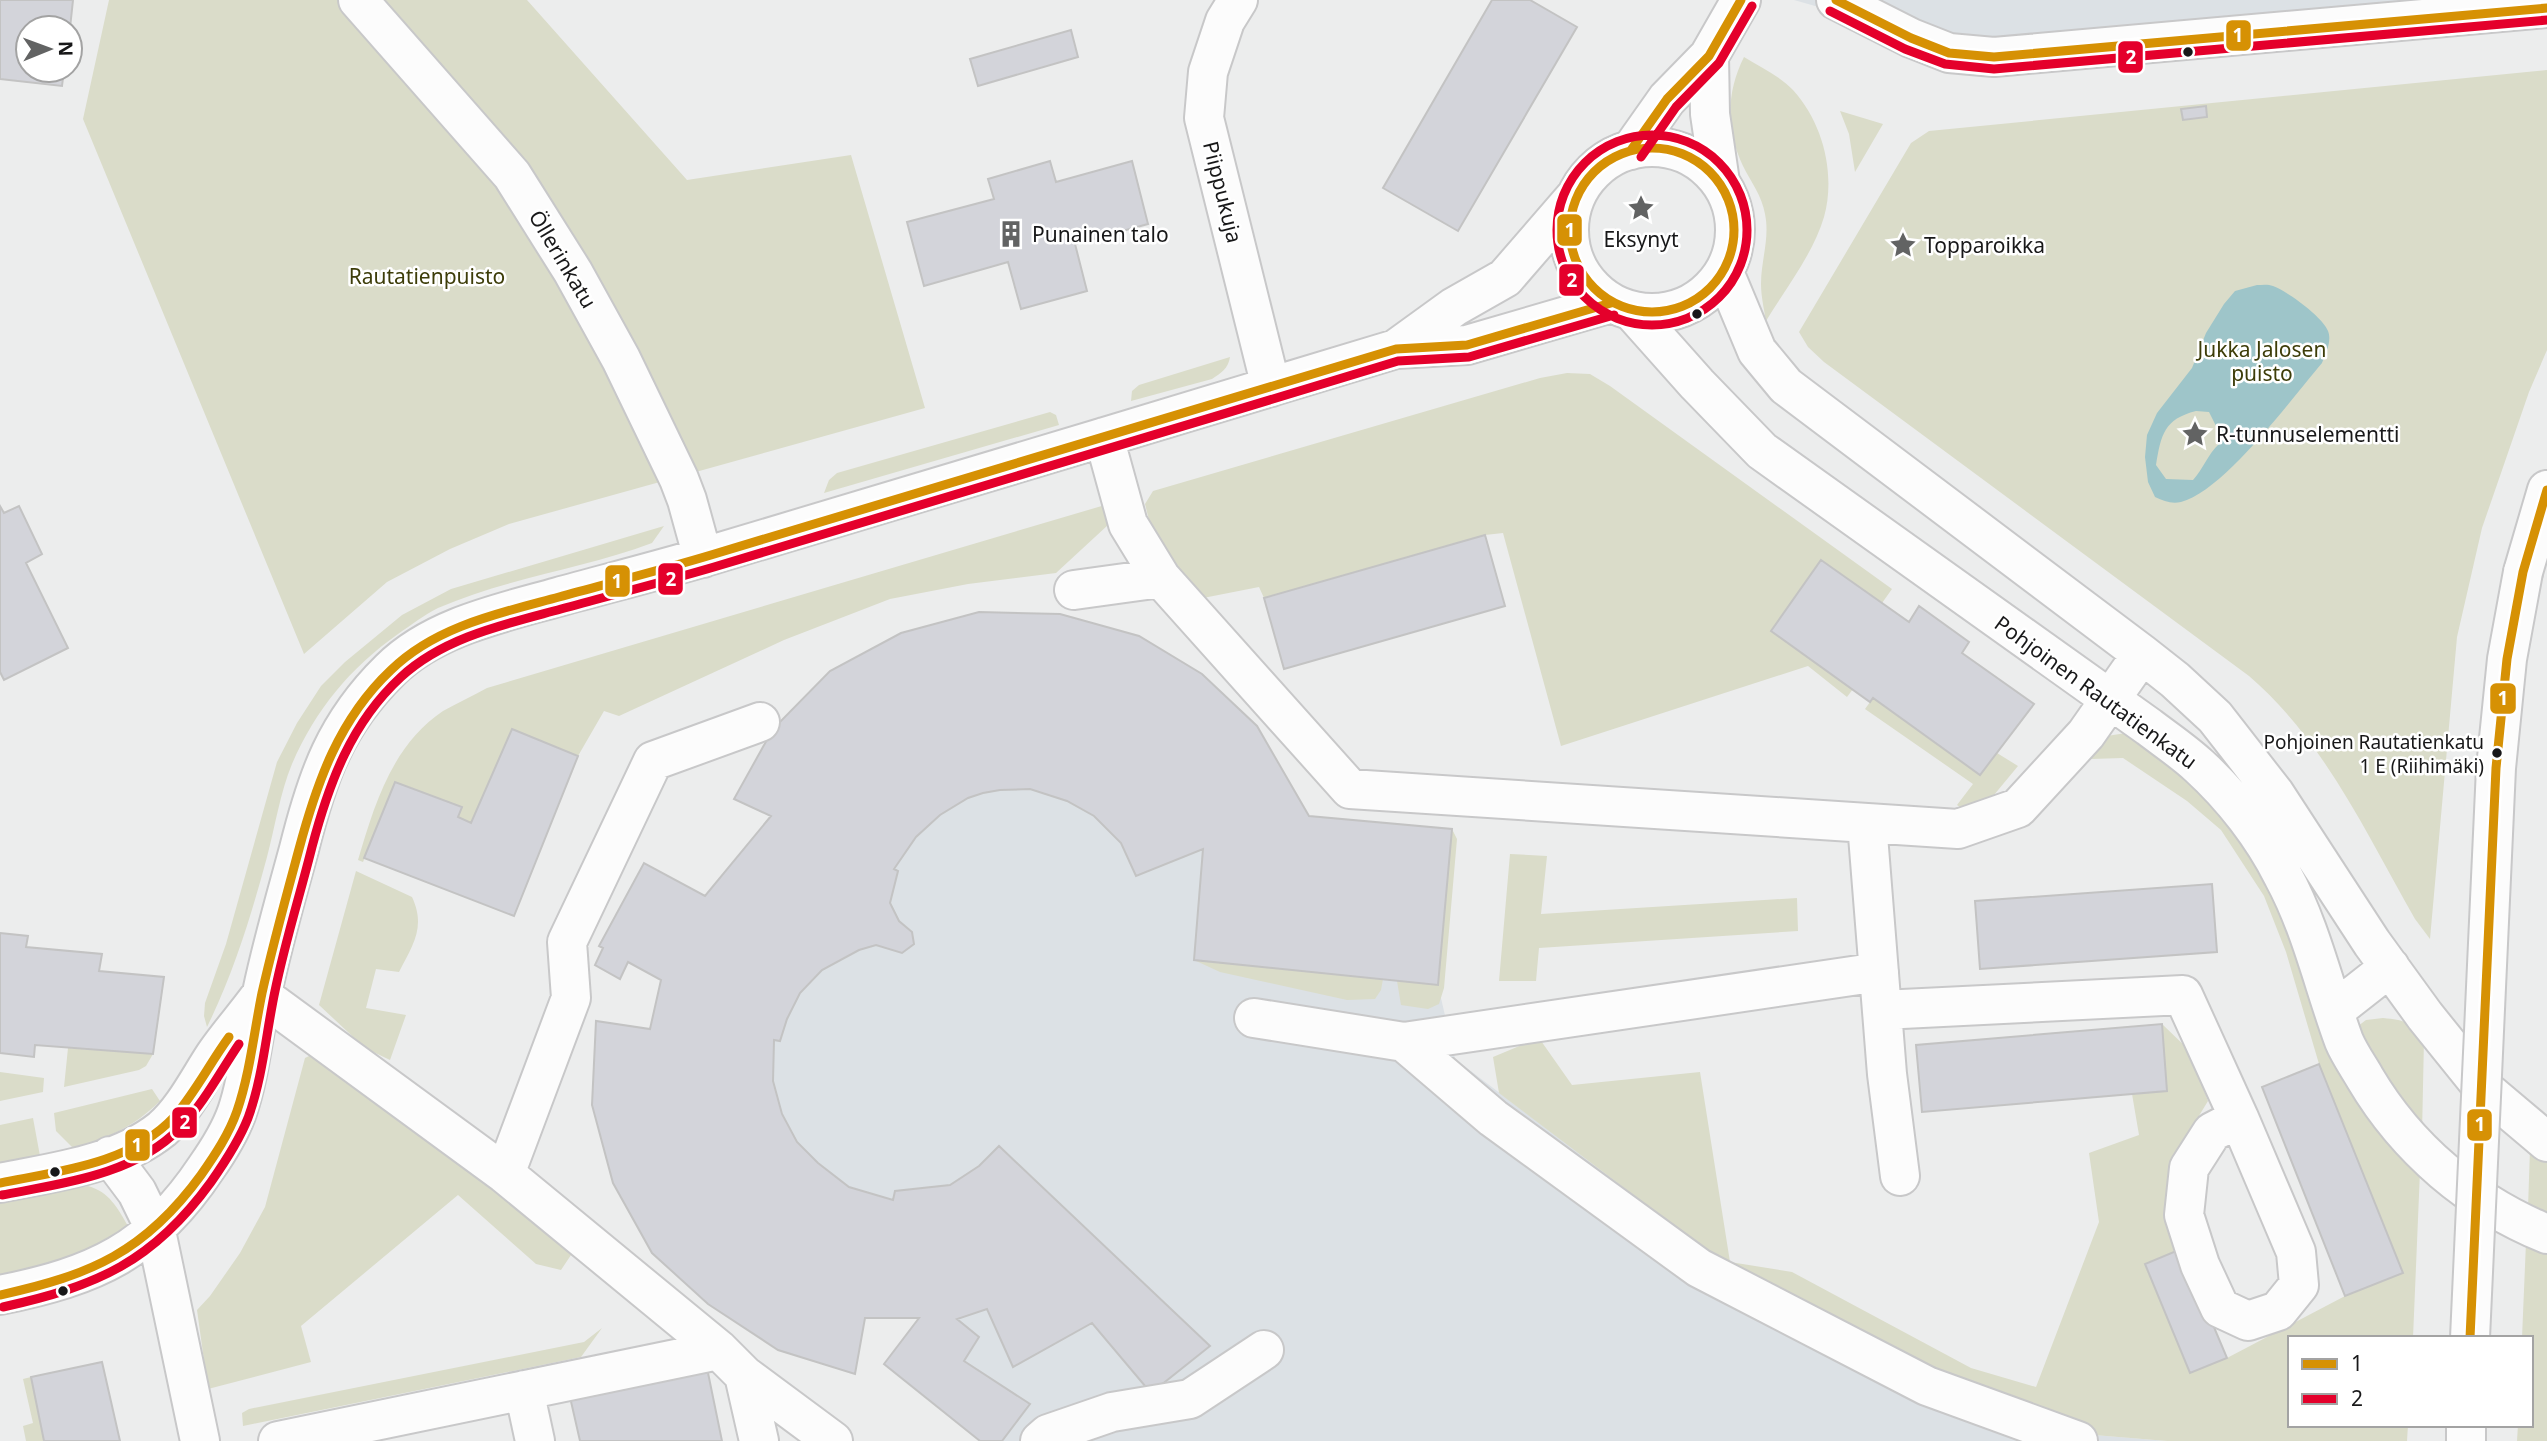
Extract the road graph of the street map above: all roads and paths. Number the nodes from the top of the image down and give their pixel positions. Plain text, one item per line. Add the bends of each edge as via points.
1 (358, 0) edge
2 (1238, 0) edge
3 (1741, 0) edge
4 (1836, 0) edge
5 (2547, 8) edge
6 (1709, 56) junction
7 (1631, 150) junction
8 (1720, 182) junction
9 (1577, 194) junction
10 (1724, 272) junction
11 (1622, 307) junction
12 (1396, 349) junction
13 (1271, 387) junction
14 (1104, 437) junction
15 (2546, 496) edge
16 (703, 558) junction
17 (1161, 578) junction
18 (1074, 590) dead end
19 (2143, 654) junction
20 (2110, 700) junction
21 (761, 722) dead end
22 (1867, 823) junction
23 (2389, 967) junction
24 (1879, 972) junction
25 (261, 995) junction
26 (1882, 1010) junction
27 (2334, 1011) junction
28 (1254, 1018) dead end
29 (1404, 1042) junction
30 (2239, 1118) junction
31 (2547, 1142) edge
32 (110, 1156) junction
33 (505, 1174) junction
34 (1900, 1176) dead end
35 (0, 1183) edge
36 (156, 1231) junction
37 (2547, 1234) edge
38 (0, 1295) edge
39 (2470, 1336) edge
40 (1264, 1350) dead end
41 (731, 1362) junction
42 (524, 1390) junction
43 (200, 1441) edge
44 (278, 1441) edge
45 (535, 1441) edge
46 (759, 1441) edge
47 (833, 1441) edge
48 (1040, 1441) edge
49 (2078, 1441) edge

1 - 16 street, Öllerinkatu via 512,175 573,272 674,469
2 - 13 street, Piippukuja via 1208,72 1204,118
3 - 6 street
4 - 5 street via 1949,53 1994,57
6 - 7 street via 1667,99
6 - 8 street via 1710,114
7 - 8 street via 1656,147 1680,152 1703,164
7 - 9 street via 1591,174
8 - 10 street via 1731,203 1735,227 1733,250
9 - 11 street via 1570,218 1570,243 1577,267 1592,287
9 - 12 street via 1505,278 1454,307
10 - 11 street via 1707,293 1684,307 1658,313
10 - 19 street via 1757,351 1786,386
11 - 12 street via 1467,345
11 - 20 street, Pohjoinen Rautatienkatu via 1762,451
12 - 13 street
13 - 14 street
14 - 16 street
14 - 17 street via 1128,524
15 - 39 street, bridge via 2523,572 2507,659 2496,768
16 - 25 street via 482,618 422,645 391,668 334,741 312,797
17 - 18 street
17 - 22 street via 1350,789
19 - 20 street
19 - 23 street via 2215,717 2275,794
20 - 22 street via 2087,734 2018,808 1958,829
20 - 27 street, Pohjoinen Rautatienkatu via 2200,766 2242,813 2284,876
21 - 33 street via 653,761 568,942 571,998
22 - 24 street
23 - 27 street
23 - 31 street via 2483,1088
24 - 26 street
24 - 29 street
25 - 32 street via 164,1127 138,1145
25 - 33 street
25 - 36 street via 237,1112 194,1187
26 - 30 street via 2183,995
26 - 34 street
27 - 37 street, Pohjoinen Rautatienkatu via 2345,1044 2384,1109 2420,1148 2494,1210
28 - 29 street
29 - 49 street via 1493,1118 1699,1268 1927,1386
30 - 30 street via 2296,1252 2299,1285 2278,1311 2248,1321 2220,1308 2184,1215 2189,1168 2212,1132
32 - 35 street via 76,1168
32 - 36 street via 137,1192
33 - 41 street
36 - 38 street via 84,1273
36 - 43 street
40 - 48 street via 1190,1399 1112,1412 1048,1434
41 - 42 street
41 - 46 street
41 - 47 street
42 - 44 street
42 - 45 street

